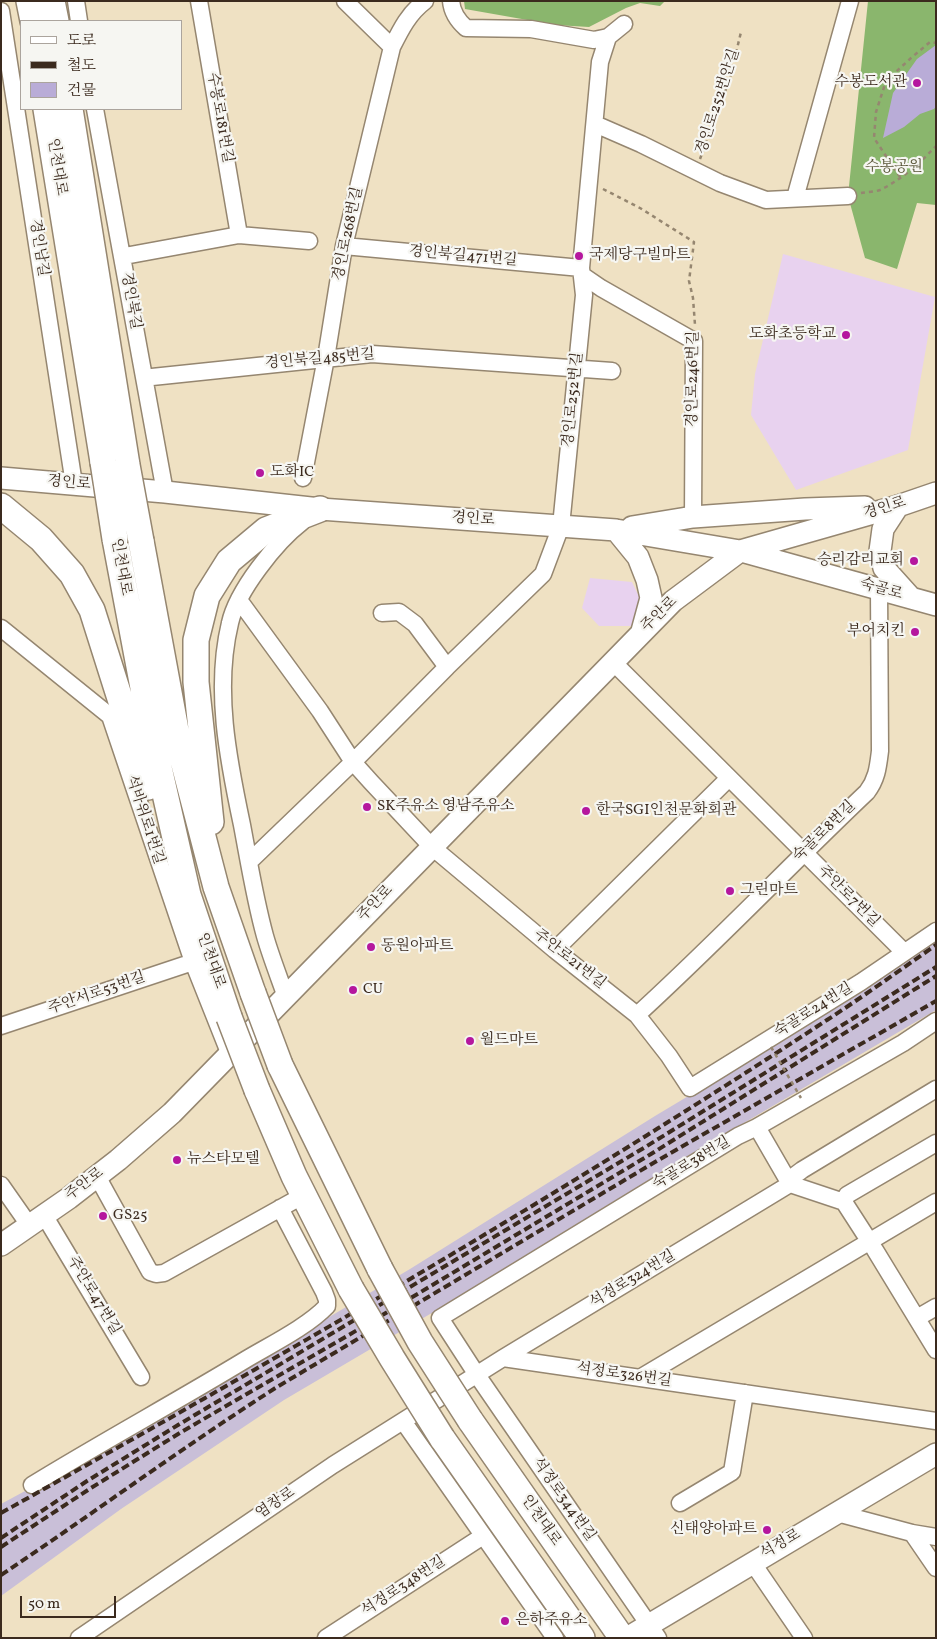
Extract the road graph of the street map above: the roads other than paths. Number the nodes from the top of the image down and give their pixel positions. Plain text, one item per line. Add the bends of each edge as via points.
1 (29, 1) edge
2 (52, 1) edge
3 (76, 1) edge
4 (199, 1) edge
5 (345, 1) edge
6 (425, 1) edge
7 (451, 1) edge
8 (850, 1) edge
9 (1, 11) edge
10 (32, 20) edge
11 (56, 20) edge
12 (79, 20) edge
13 (624, 24) dead end
14 (608, 37) junction
15 (392, 47) junction
16 (5, 62) edge
17 (46, 110) edge
18 (70, 110) edge
19 (95, 110) edge
20 (595, 124) junction
21 (848, 196) road end
22 (795, 198) junction
23 (239, 235) junction
24 (309, 241) dead end
25 (344, 246) junction
26 (130, 255) dead end
27 (581, 271) junction
28 (326, 358) junction
29 (577, 369) junction
30 (612, 371) dead end
31 (152, 377) dead end
32 (115, 463) junction
33 (3, 477) edge
34 (302, 478) dead end
35 (74, 484) junction
36 (165, 492) junction
37 (936, 493) edge
38 (1, 506) edge
39 (898, 506) junction
40 (320, 509) junction
41 (693, 517) junction
42 (562, 526) junction
43 (616, 530) junction
44 (740, 551) junction
45 (879, 589) junction
46 (912, 598) junction
47 (239, 600) junction
48 (936, 605) edge
49 (382, 613) dead end
50 (1, 628) edge
51 (641, 633) junction
52 (613, 662) junction
53 (447, 667) junction
54 (352, 762) junction
55 (729, 778) junction
56 (432, 847) junction
57 (804, 852) junction
58 (249, 862) junction
59 (216, 887) junction
60 (188, 895) junction
61 (936, 931) edge
62 (554, 950) junction
63 (904, 952) junction
64 (193, 962) junction
65 (286, 997) junction
66 (637, 1015) junction
67 (936, 1021) edge
68 (1, 1026) edge
69 (230, 1054) junction
70 (690, 1088) joint
71 (936, 1089) edge
72 (757, 1127) junction
73 (936, 1143) edge
74 (97, 1176) junction
75 (790, 1184) junction
76 (1, 1185) edge
77 (304, 1195) junction
78 (844, 1202) junction
79 (936, 1202) edge
80 (280, 1208) junction
81 (37, 1220) junction
82 (869, 1241) junction
83 (1, 1245) edge
84 (936, 1307) edge
85 (451, 1310) joint
86 (917, 1318) junction
87 (936, 1350) edge
88 (503, 1358) junction
89 (477, 1375) junction
90 (141, 1376) dead end
91 (640, 1378) junction
92 (745, 1393) junction
93 (403, 1421) junction
94 (936, 1421) edge
95 (936, 1454) edge
96 (32, 1485) dead end
97 (680, 1502) dead end
98 (837, 1513) junction
99 (912, 1534) junction
100 (483, 1536) junction
101 (936, 1537) edge
102 (752, 1562) junction
103 (936, 1568) edge
104 (653, 1631) edge
105 (620, 1632) edge
106 (79, 1638) edge
107 (326, 1638) edge
108 (555, 1638) edge
109 (582, 1638) edge
110 (804, 1638) edge

1 - 10 highway
2 - 11 highway
3 - 12 street
4 - 23 street, 수봉로181번길
5 - 15 street
6 - 15 street, 경인로268번길 via 405,20
7 - 14 street via 458,21 466,28 531,29 594,40
8 - 22 street
9 - 16 street, 경인남길
13 - 14 street
14 - 20 street, 경인로252번길 via 600,62
15 - 25 street, 경인로268번길
16 - 35 street, 경인남길
17 - 32 highway, 인천대로
18 - 32 highway, 인천대로
19 - 36 street, 경인북길
20 - 22 street, 경인로252번안길 via 720,184 766,200
20 - 27 street, 경인로252번길
21 - 22 street, 경인로252번안길
23 - 24 street
23 - 26 street
25 - 27 street, 경인북길471번길
25 - 28 street, 경인로268번길
27 - 29 street, 경인로252번길 via 584,295
27 - 41 street, 경인로246번길 via 601,288 694,341
28 - 29 street, 경인북길485번길 via 372,354
28 - 31 street, 경인북길485번길
28 - 34 street, 경인로268번길
29 - 30 street, 경인북길485번길
29 - 42 street, 경인로252번길
32 - 59 highway, 인천대로, bridge via 141,541 178,741
32 - 60 highway, 인천대로, bridge via 115,539 153,741
33 - 35 main road, 경인로
35 - 36 main road, 경인로
36 - 40 main road, 경인로
37 - 39 main road, 경인로
38 - 60 highway via 41,539 72,574 92,610 155,809
39 - 41 main road
39 - 44 main road, 경인로
39 - 46 main road via 883,530 880,551 884,568
40 - 42 main road, 경인로
40 - 47 street via 288,533
40 - 59 highway via 266,530 229,561 207,596 196,640 196,682
41 - 43 main road
42 - 43 main road, 경인로
42 - 53 street, 경인로252번길 via 543,574
43 - 44 main road, 경인로
43 - 51 main road via 638,557 647,580 651,598
44 - 45 main road, 숙골로
44 - 51 main road, 주안로 via 673,601
45 - 46 main road, 숙골로
45 - 57 street, 숙골로8번길 via 878,770 867,792
46 - 48 main road, 숙골로
47 - 54 street, 주안로21번길 via 320,711
47 - 58 street via 230,620 224,654 223,709
49 - 53 street via 400,612 416,624
50 - 64 street, 석바위로1번길 via 110,716
51 - 52 main road, 주안로
52 - 55 street, 주안로7번길
52 - 56 main road, 주안로
53 - 54 street, 경인로252번길
54 - 56 street, 주안로21번길
54 - 58 street, 경인로252번길
55 - 57 street, 주안로7번길
55 - 62 street
56 - 62 street, 주안로21번길
56 - 65 main road, 주안로
57 - 63 street, 주안로7번길
57 - 66 street, 숙골로8번길
58 - 65 street via 265,936
59 - 105 highway, 인천대로, bridge via 280,1065 380,1269 420,1342 470,1420
60 - 77 highway, 인천대로, bridge via 257,1090
61 - 63 street, 숙골로24번길
62 - 66 street, 주안로21번길
63 - 70 street, 숙골로24번길
64 - 68 street, 주안서로53번길
64 - 69 street, 석바위로1번길
65 - 69 main road, 주안로
66 - 70 street, 주안로21번길
67 - 72 street, 숙골로38번길
69 - 74 main road, 주안로 via 172,1114
71 - 75 street, 석정로324번길 via 802,1170
72 - 75 street
72 - 85 street, 숙골로38번길
73 - 78 street via 846,1195
74 - 80 street via 150,1272 156,1274 164,1273
74 - 81 main road, 주안로
75 - 78 street
75 - 88 street, 석정로324번길
76 - 81 street, 주안로47번길
77 - 80 street
77 - 109 highway, bridge via 351,1289 442,1438
78 - 82 street
79 - 82 street
80 - 96 street via 324,1292 327,1306 310,1321
81 - 83 main road, 주안로
81 - 90 street, 주안로47번길
82 - 86 street
82 - 91 street
84 - 86 street
85 - 89 street, 석정로344번길 via 440,1318
86 - 87 street
88 - 89 street, 석정로324번길
88 - 91 street, 석정로326번길
89 - 93 street, 염창로
89 - 104 street, 석정로344번길
91 - 92 street, 석정로326번길
92 - 94 street, 석정로326번길
92 - 97 street via 732,1472
93 - 100 street
93 - 106 street, 염창로
95 - 98 main road, 석정로
98 - 99 street
98 - 102 main road, 석정로
99 - 101 street
99 - 103 street
100 - 107 street, 석정로348번길
100 - 108 street
102 - 104 main road, 석정로
102 - 110 street
104 - 105 main road, 석정로

